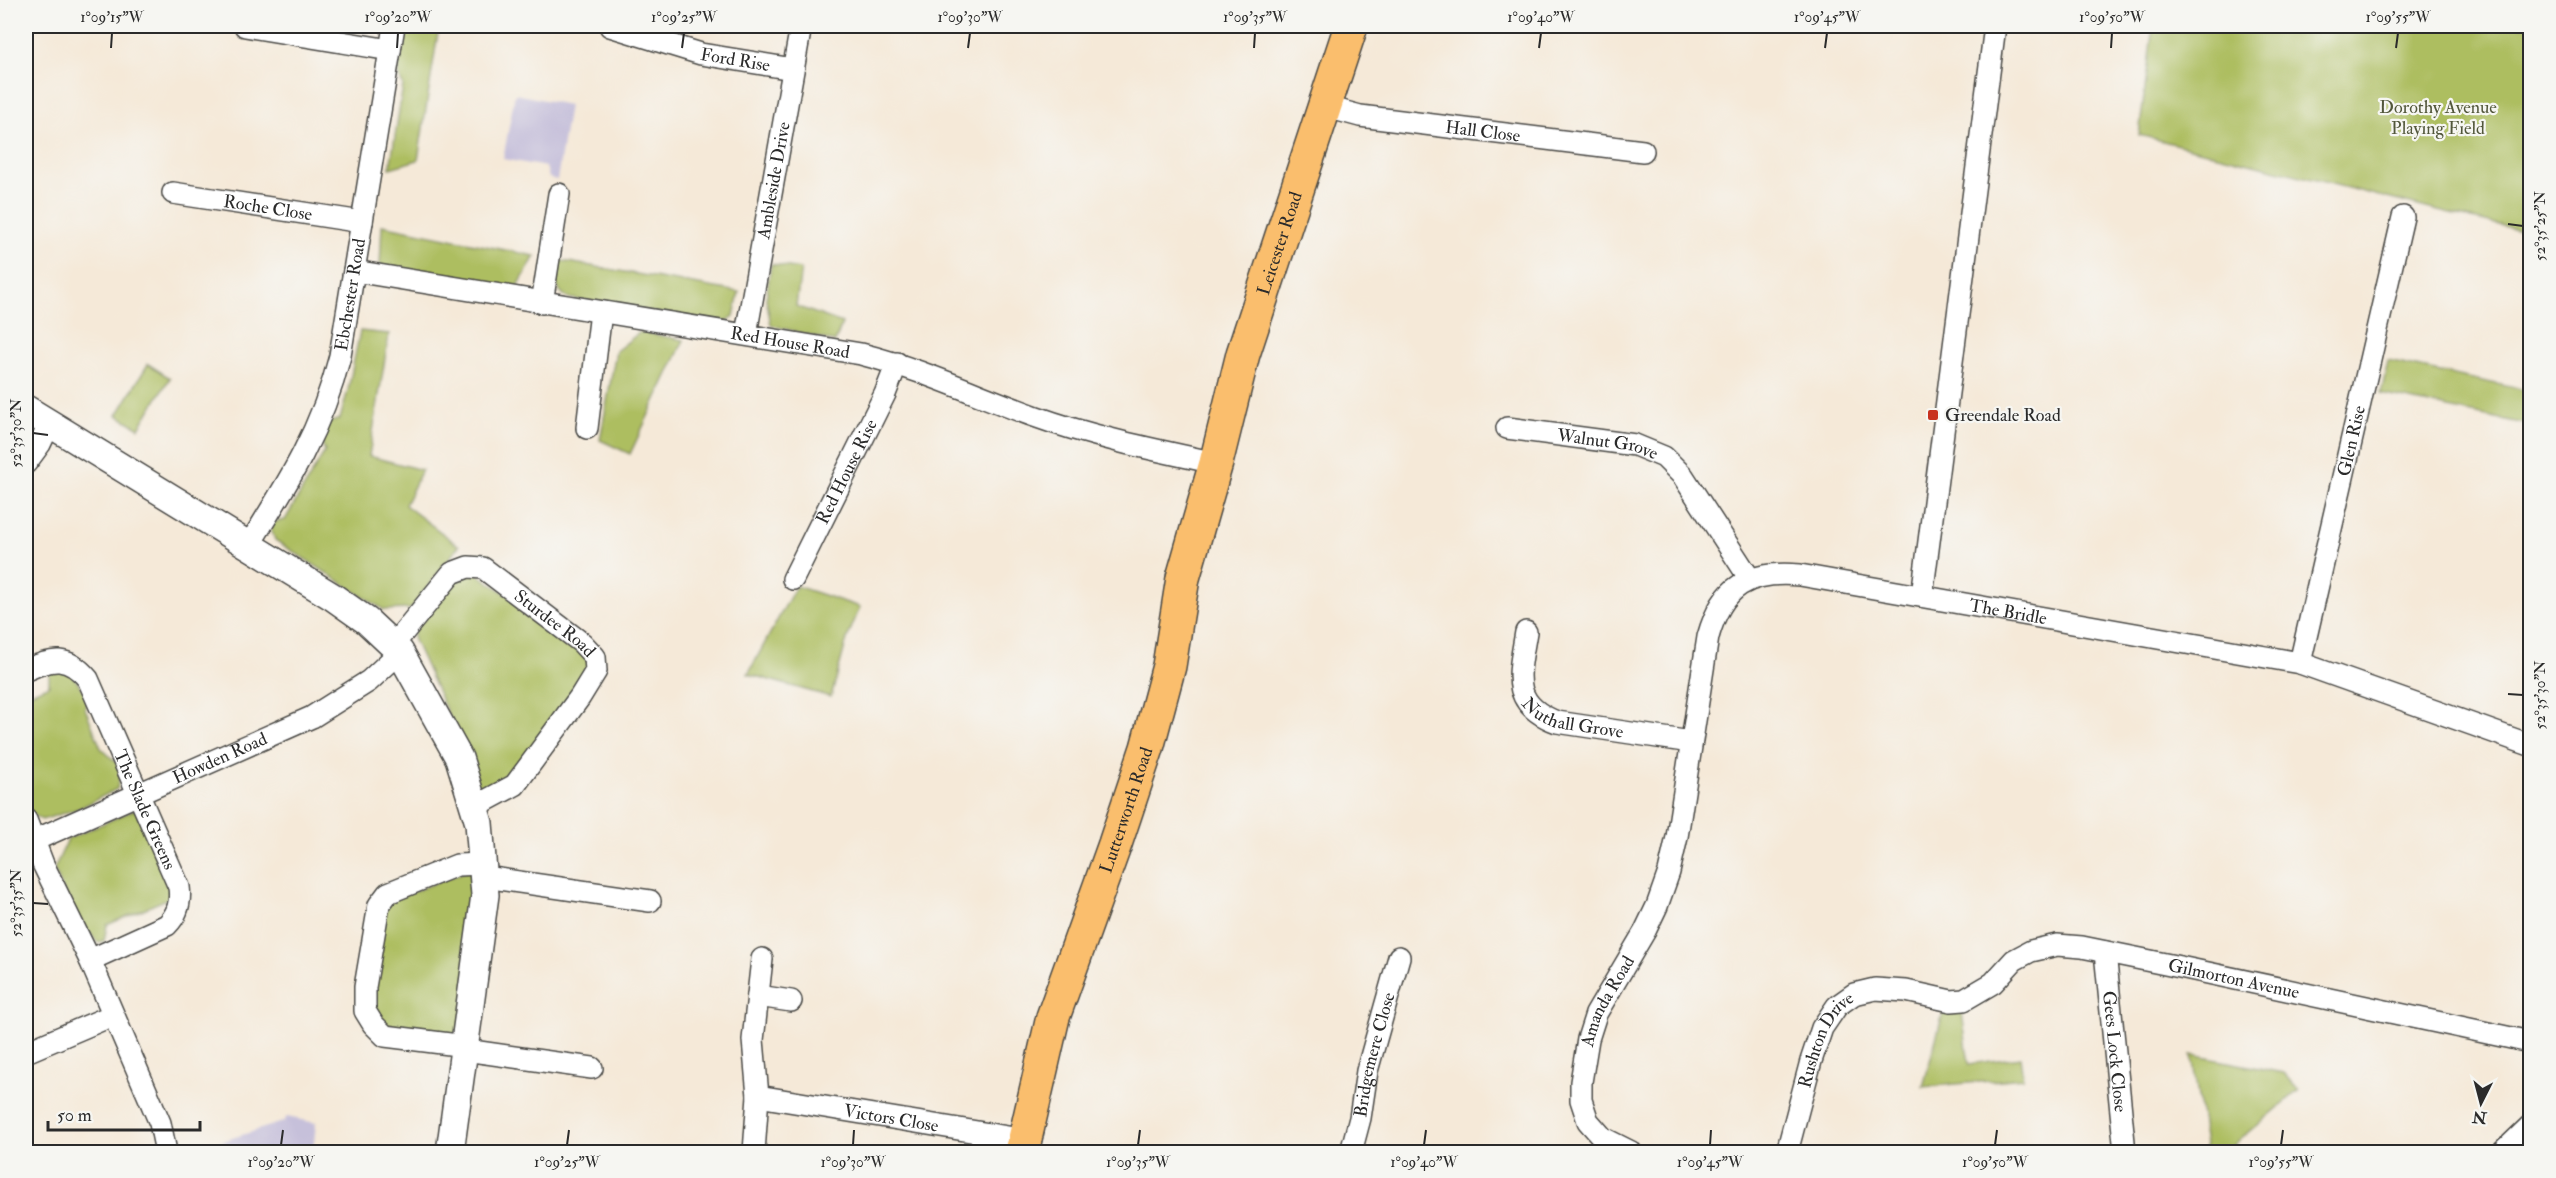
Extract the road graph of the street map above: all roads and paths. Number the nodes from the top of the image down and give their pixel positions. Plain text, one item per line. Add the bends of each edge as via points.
1 (245, 26) edge
2 (394, 26) edge
3 (610, 26) edge
4 (801, 26) edge
5 (1351, 26) edge
6 (1995, 26) edge
7 (390, 50) junction
8 (793, 69) junction
9 (1323, 106) junction
10 (1643, 152) dead end
11 (172, 193) dead end
12 (560, 194) dead end
13 (2403, 218) dead end
14 (362, 222) junction
15 (354, 271) junction
16 (542, 303) junction
17 (601, 312) junction
18 (746, 334) junction
19 (897, 363) junction
20 (26, 410) edge
21 (49, 425) junction
22 (587, 428) dead end
23 (1507, 428) dead end
24 (1216, 463) junction
25 (26, 464) edge
26 (249, 545) junction
27 (793, 579) dead end
28 (1750, 579) junction
29 (1922, 596) junction
30 (1526, 632) dead end
31 (396, 648) junction
32 (2300, 663) junction
33 (26, 670) edge
34 (1691, 742) junction
35 (2530, 745) edge
36 (137, 794) junction
37 (474, 807) junction
38 (26, 820) edge
39 (1677, 837) joint
40 (30, 842) edge
41 (484, 870) junction
42 (650, 901) dead end
43 (2105, 952) junction
44 (1399, 957) dead end
45 (762, 959) dead end
46 (90, 960) junction
47 (758, 996) junction
48 (791, 1001) dead end
49 (1951, 1001) joint
50 (113, 1015) junction
51 (2530, 1042) edge
52 (465, 1048) junction
53 (26, 1052) edge
54 (592, 1068) dead end
55 (758, 1096) junction
56 (2530, 1126) edge
57 (1024, 1146) edge
58 (166, 1152) edge
59 (450, 1152) edge
60 (754, 1152) edge
61 (1351, 1152) edge
62 (1631, 1152) edge
63 (1787, 1152) edge
64 (2125, 1152) edge
65 (2503, 1152) edge

1 - 7 street
2 - 7 street, Ebchester Road
3 - 8 street, Ford Rise via 701,54
4 - 8 street, Ambleside Drive
5 - 9 main road, Leicester Road
6 - 29 street
7 - 14 street, Ebchester Road
8 - 18 street, Ambleside Drive
9 - 10 street, Hall Close via 1360,116
9 - 24 main road, Leicester Road via 1243,354
11 - 14 street, Roche Close
12 - 16 street
13 - 32 street, Glen Rise
14 - 15 street, Ebchester Road
15 - 16 street, Red House Road
15 - 26 street, Ebchester Road via 331,392 301,460
16 - 17 street, Red House Road
17 - 18 street, Red House Road
17 - 22 street
18 - 19 street, Red House Road
19 - 24 street, Red House Road via 1035,416 1141,447
19 - 27 street, Red House Rise
20 - 21 street
21 - 25 street
21 - 26 street
23 - 28 street, Walnut Grove via 1635,445 1664,457 1683,476
24 - 57 main road, Lutterworth Road via 1183,578 1169,666 1147,748 1053,1017
26 - 31 street via 367,621
28 - 29 street, The Bridle via 1775,573 1792,574
28 - 34 street, The Bridle via 1722,601 1713,618
29 - 32 street, The Bridle
30 - 34 street, Nuthall Grove via 1521,689 1527,705 1541,716 1557,722
31 - 36 street, Howden Road via 369,681 312,717
31 - 37 street via 459,758
31 - 37 street, Sturdee Road via 452,573 468,567 483,568 595,657 596,671 580,697 515,786
32 - 35 street, The Bridle
33 - 36 street, The Slade Greens via 58,660 80,670
34 - 39 street, The Bridle
36 - 40 street, Howden Road
36 - 46 street, The Slade Greens via 179,887 178,907 167,925
37 - 41 street
38 - 40 street
39 - 62 street, Amanda Road via 1657,906 1596,1014 1581,1082 1581,1100 1588,1120 1603,1138
40 - 46 street
41 - 42 street
41 - 52 street via 485,895
41 - 52 street via 457,865 388,893 378,905 365,987 365,1011 385,1036
43 - 49 street, Gilmorton Avenue via 2057,945 2031,951 2014,960 1977,994
43 - 51 street, Gilmorton Avenue
43 - 64 street, Gees Lock Close
44 - 61 street, Bridgemere Close via 1367,1071
45 - 47 street
46 - 50 street
47 - 48 street
47 - 55 street via 753,1040
49 - 63 street, Rushton Drive via 1875,989 1854,994 1837,1006 1822,1028
50 - 53 street
50 - 58 street via 160,1123
52 - 54 street
52 - 59 street
55 - 57 street, Victors Close
55 - 60 street
56 - 65 street

